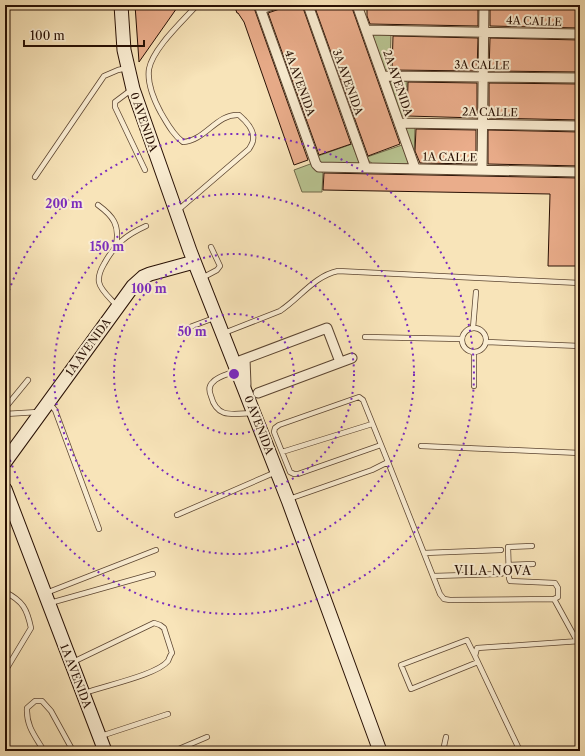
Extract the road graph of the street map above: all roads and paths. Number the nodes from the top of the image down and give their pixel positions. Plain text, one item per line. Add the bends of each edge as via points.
1 (121, 5) edge
2 (197, 5) edge
3 (273, 5) edge
4 (308, 5) edge
5 (358, 5) edge
6 (484, 5) edge
7 (260, 7) edge
8 (367, 30) junction
9 (484, 32) junction
10 (580, 34) edge
11 (127, 68) junction
12 (383, 76) junction
13 (483, 77) junction
14 (580, 78) edge
15 (133, 89) junction
16 (399, 123) junction
17 (482, 124) junction
18 (580, 126) edge
19 (320, 167) joint
20 (366, 168) junction
21 (415, 168) junction
22 (145, 170) dead end
23 (482, 170) junction
24 (580, 172) edge
25 (35, 178) dead end
26 (98, 205) dead end
27 (176, 212) junction
28 (146, 226) dead end
29 (116, 245) junction
30 (211, 247) dead end
31 (194, 262) junction
32 (201, 279) junction
33 (580, 283) edge
34 (476, 292) dead end
35 (117, 306) junction
36 (216, 317) junction
37 (190, 327) dead end
38 (473, 328) junction
39 (223, 334) junction
40 (365, 337) dead end
41 (462, 339) junction
42 (487, 342) junction
43 (580, 346) edge
44 (474, 353) junction
45 (352, 358) dead end
46 (340, 362) junction
47 (239, 364) junction
48 (28, 380) dead end
49 (474, 386) dead end
50 (252, 392) junction
51 (45, 407) junction
52 (5, 408) edge
53 (254, 413) junction
54 (5, 414) edge
55 (372, 424) junction
56 (381, 445) junction
57 (421, 446) dead end
58 (282, 452) junction
59 (580, 453) edge
60 (5, 462) edge
61 (388, 462) junction
62 (277, 472) junction
63 (5, 489) edge
64 (288, 500) junction
65 (177, 515) dead end
66 (99, 529) dead end
67 (532, 546) dead end
68 (156, 550) dead end
69 (501, 550) dead end
70 (424, 553) junction
71 (533, 564) dead end
72 (508, 565) junction
73 (153, 574) dead end
74 (501, 574) dead end
75 (433, 576) junction
76 (5, 592) edge
77 (47, 598) junction
78 (554, 599) junction
79 (578, 641) edge
80 (475, 656) junction
81 (71, 662) junction
82 (478, 662) junction
83 (5, 669) edge
84 (83, 694) junction
85 (168, 714) dead end
86 (100, 737) junction
87 (207, 737) dead end
88 (446, 737) dead end
89 (44, 751) edge
90 (73, 751) edge
91 (105, 751) edge
92 (174, 751) edge
93 (380, 751) edge
94 (443, 751) edge
95 (520, 751) edge

1 - 11 street, 0 AVENIDA
2 - 27 lane via 162,44 149,68 149,79 157,106 178,139 183,142 196,139 232,114 239,115 246,121 252,131 253,140 249,149
3 - 7 street
4 - 20 street, 3A AVENIDA
5 - 8 street, 2A AVENIDA
6 - 9 street
7 - 19 street, 4A AVENIDA via 316,164
8 - 9 street, 4A CALLE
8 - 12 street, 2A AVENIDA
9 - 10 street, 4A CALLE
9 - 13 street
11 - 15 street, 0 AVENIDA
11 - 25 lane via 104,76
12 - 13 street, 3A CALLE
12 - 16 street, 2A AVENIDA
13 - 14 street, 3A CALLE
13 - 17 street
15 - 22 lane via 115,102 115,107
15 - 27 street, 0 AVENIDA
16 - 17 street, 2A CALLE
16 - 21 street, 2A AVENIDA
17 - 18 street, 2A CALLE
17 - 23 street
19 - 20 street, 1A CALLE
20 - 21 street, 1A CALLE
21 - 23 street, 1A CALLE
23 - 24 street, 1A CALLE
26 - 29 lane via 112,218 118,236
27 - 31 street, 0 AVENIDA
28 - 29 lane
29 - 35 lane via 100,271 99,282
30 - 32 lane via 220,266
31 - 32 street, 0 AVENIDA
31 - 35 street, 1A AVENIDA via 143,277
32 - 36 street, 0 AVENIDA
33 - 39 lane via 338,271 328,273 317,280 288,306
34 - 38 lane
35 - 51 street, 1A AVENIDA
36 - 37 lane
36 - 39 street, 0 AVENIDA
38 - 41 lane via 464,333
38 - 42 lane via 483,331
39 - 47 street, 0 AVENIDA
40 - 41 lane
41 - 44 lane via 467,350
42 - 43 lane
42 - 44 lane via 484,348
44 - 49 lane
45 - 46 street
46 - 47 street via 327,328
46 - 50 street
47 - 50 street, 0 AVENIDA
47 - 53 lane via 213,382 209,386 209,391 213,404 226,414
48 - 52 lane
50 - 53 street, 0 AVENIDA
51 - 54 lane via 27,414
51 - 60 street, 1A AVENIDA
51 - 66 lane via 55,410
53 - 62 street, 0 AVENIDA
55 - 56 lane
55 - 58 lane
55 - 58 lane via 363,400 359,397 279,425 274,432
56 - 58 lane via 298,474 290,472
56 - 61 lane
57 - 59 lane
61 - 64 lane
61 - 70 lane
62 - 64 street, 0 AVENIDA
62 - 65 lane
63 - 77 street, 1A AVENIDA
64 - 93 street, 0 AVENIDA
67 - 72 lane via 508,547
68 - 77 lane
69 - 70 lane
70 - 75 lane
71 - 72 lane
72 - 78 lane via 510,581 555,583 559,594
73 - 77 lane
74 - 75 lane
75 - 78 lane via 444,599
76 - 83 lane via 21,602 29,615 31,628
77 - 81 street, 1A AVENIDA
78 - 79 lane
79 - 80 lane via 477,648
80 - 82 lane
80 - 82 lane via 467,640 401,665 411,689
81 - 84 street, 1A AVENIDA
81 - 84 lane via 154,623 164,628 172,653 167,662 141,676
82 - 95 lane
84 - 86 street, 1A AVENIDA
85 - 86 lane
86 - 91 street, 1A AVENIDA
87 - 92 lane
88 - 94 lane
89 - 90 lane via 26,719 27,708 34,701 42,701 51,711

